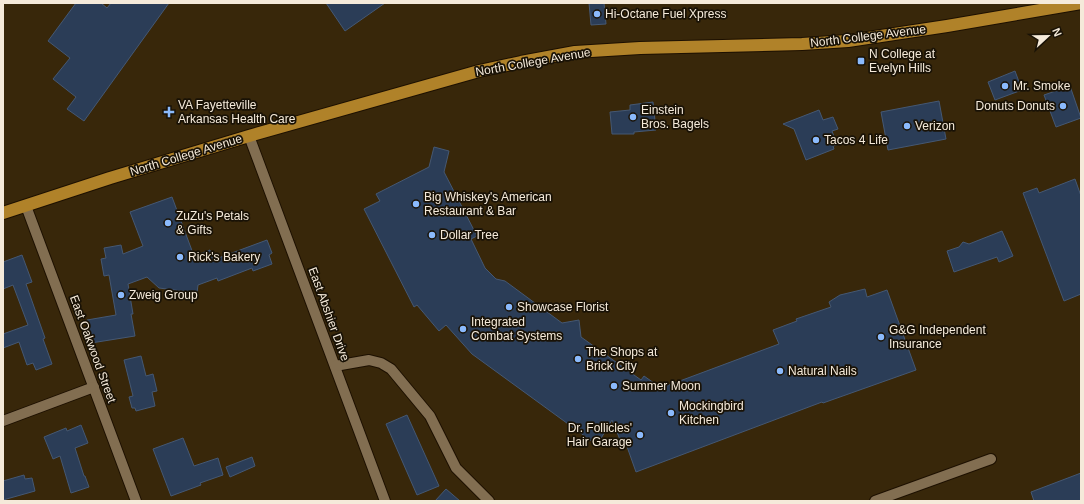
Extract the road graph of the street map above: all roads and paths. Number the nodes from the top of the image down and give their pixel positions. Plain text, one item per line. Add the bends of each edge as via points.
1 (1081, 3) edge
2 (249, 136) junction
3 (26, 206) junction
4 (3, 213) edge
5 (335, 366) junction
6 (94, 387) junction
7 (3, 420) edge
8 (991, 459) dead end
9 (136, 501) edge
10 (385, 501) edge
11 (489, 501) edge
12 (874, 501) edge

1 - 2 main road, North College Avenue via 848,41 575,52 479,71
2 - 3 main road, North College Avenue
2 - 5 street, East Abshier Drive
3 - 4 main road, North College Avenue
3 - 6 street, East Oakwood Street
5 - 10 street, East Abshier Drive
5 - 11 street via 369,360 391,369 430,416 456,468
6 - 7 street
6 - 9 street, East Oakwood Street
8 - 12 street

